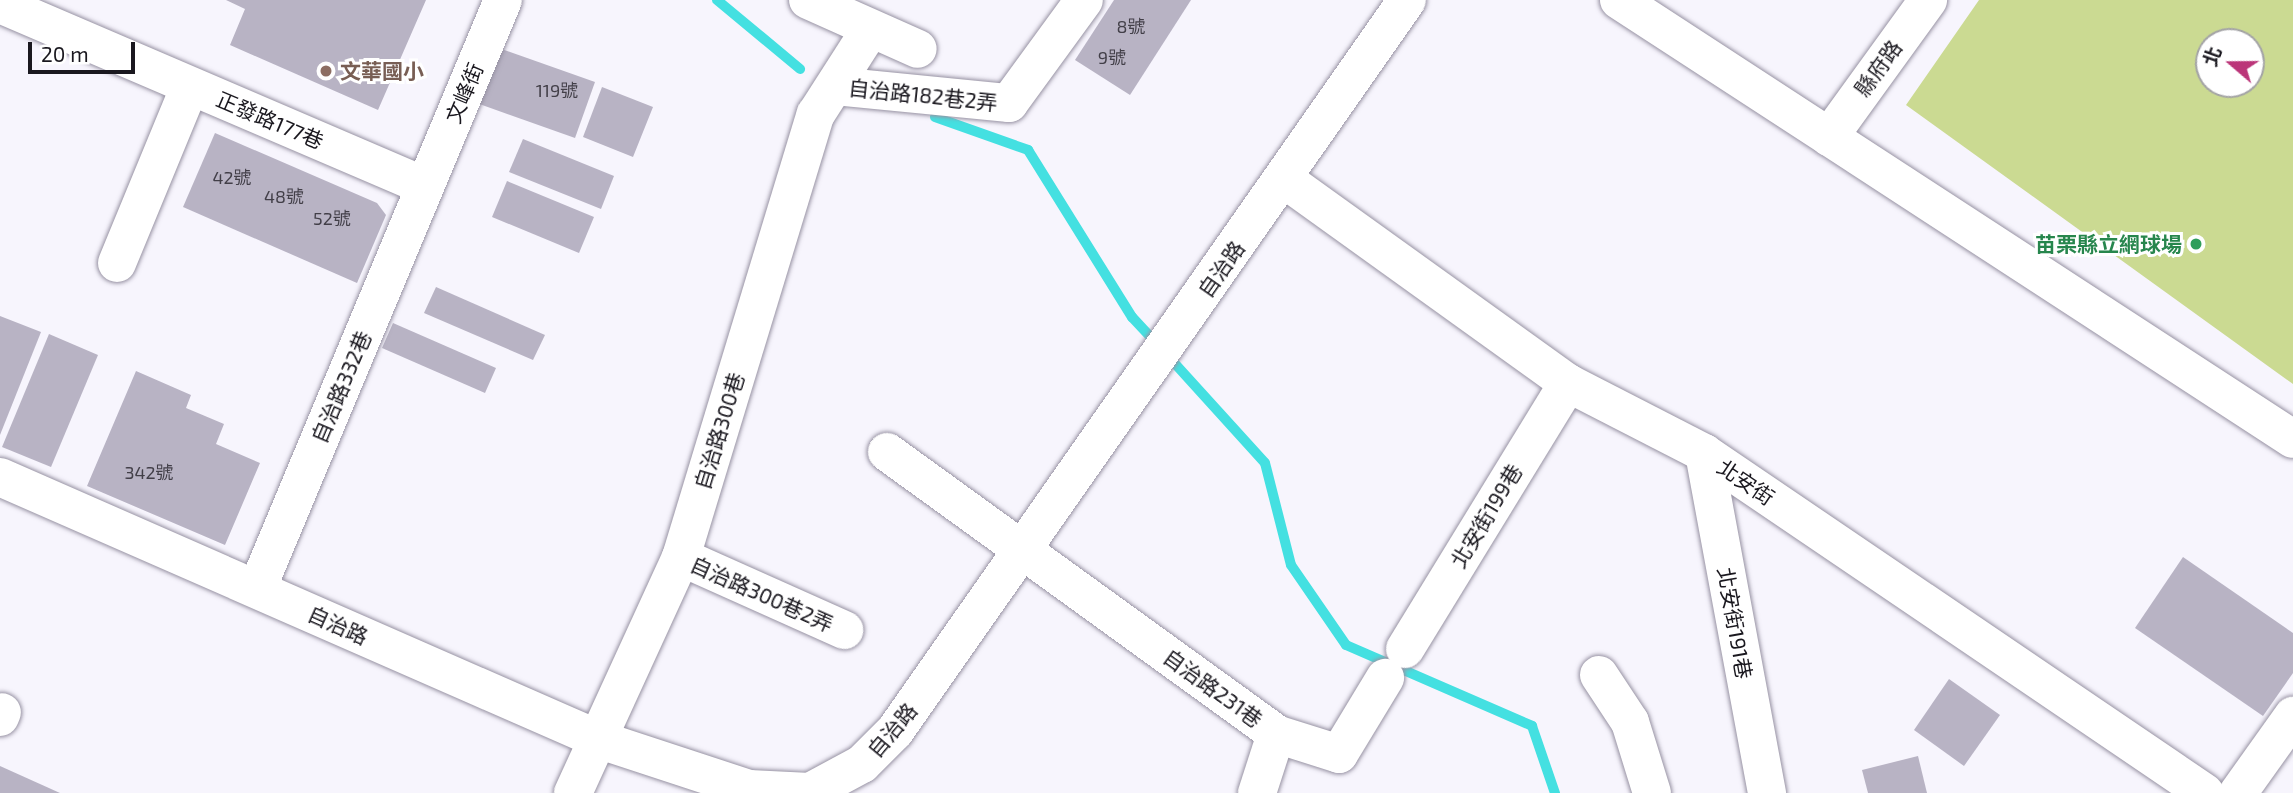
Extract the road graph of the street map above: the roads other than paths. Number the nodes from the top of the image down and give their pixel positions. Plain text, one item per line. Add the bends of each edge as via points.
1 (503, 0) edge
2 (808, 0) edge
3 (1084, 0) edge
4 (1407, 0) edge
5 (1619, 0) edge
6 (1928, 0) edge
7 (0, 4) edge
8 (870, 30) junction
9 (918, 49) dead end
10 (190, 86) junction
11 (826, 100) junction
12 (1829, 137) junction
13 (1284, 179) junction
14 (424, 186) junction
15 (117, 263) dead end
16 (1568, 383) junction
17 (2293, 439) edge
18 (887, 452) dead end
19 (1704, 453) junction
20 (0, 477) edge
21 (1026, 550) junction
22 (681, 557) junction
23 (257, 589) junction
24 (844, 630) dead end
25 (1395, 664) joint
26 (1599, 675) dead end
27 (2293, 716) edge
28 (1276, 734) junction
29 (600, 740) junction
30 (860, 779) edge
31 (573, 793) edge
32 (1257, 793) edge
33 (1651, 793) edge
34 (1767, 793) edge
35 (2205, 793) edge
36 (2238, 793) edge

1 - 14 street, 文峰街
2 - 8 street
3 - 11 street, 自治路182巷2弄 via 1009,103
4 - 13 street, 自治路
5 - 12 street
6 - 12 street, 縣府路
7 - 10 street, 正發路177巷
8 - 9 street
8 - 11 street, 自治路300巷
10 - 14 street, 正發路177巷
10 - 15 street
11 - 22 street, 自治路300巷
12 - 17 street
13 - 16 street, 北安街
13 - 21 street, 自治路
14 - 23 street, 自治路332巷
16 - 19 street, 北安街
16 - 25 street, 北安街199巷
18 - 21 street, 自治路231巷
19 - 34 street, 北安街191巷
19 - 35 street, 北安街
20 - 23 street, 自治路
21 - 28 street, 自治路231巷
21 - 30 street, 自治路
22 - 24 street, 自治路300巷2弄
22 - 29 street, 自治路300巷
23 - 29 street, 自治路
25 - 28 street, 自治路231巷 via 1339,754
26 - 33 street via 1630,722
27 - 36 street
28 - 32 street
29 - 30 street, 自治路 via 749,789 810,792
29 - 31 street, 自治路300巷

